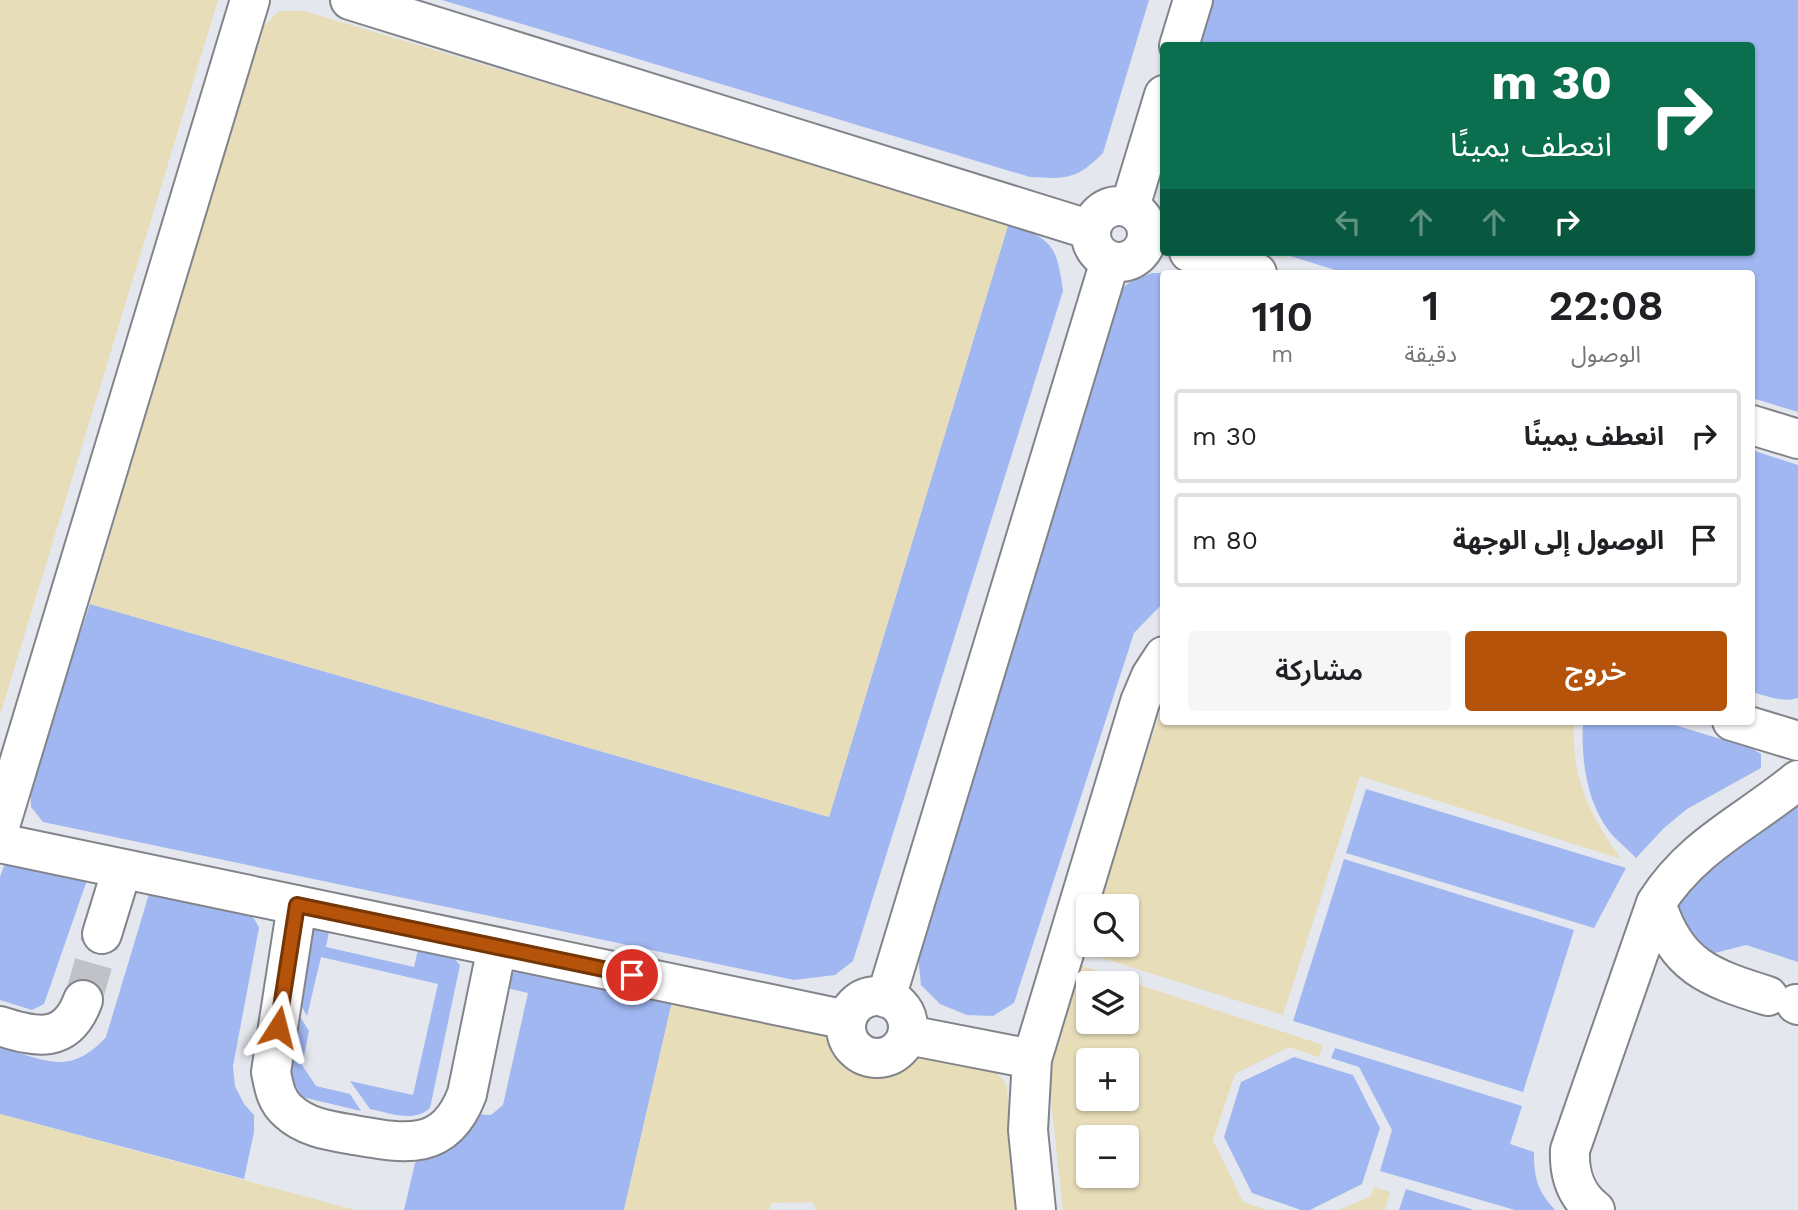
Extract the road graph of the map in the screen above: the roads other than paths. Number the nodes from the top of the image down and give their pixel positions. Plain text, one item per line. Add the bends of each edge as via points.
1 (250, 0) edge
2 (349, 0) edge
3 (1193, 0) edge
4 (1180, 42) edge
5 (1160, 127) edge
6 (1147, 230) edge
7 (1101, 246) junction
8 (1202, 256) edge
9 (1248, 270) edge
10 (1755, 426) edge
11 (1798, 439) edge
12 (1160, 662) edge
13 (1744, 725) edge
14 (1798, 741) edge
15 (1798, 780) edge
16 (0, 826) edge
17 (0, 843) edge
18 (122, 869) junction
19 (1656, 903) junction
20 (297, 905) junction
21 (102, 934) tunnel mouth
22 (497, 947) junction
23 (886, 998) junction
24 (83, 1000) tunnel mouth
25 (1787, 1002) edge
26 (847, 1020) junction
27 (0, 1026) edge
28 (908, 1035) junction
29 (1032, 1059) junction
30 (1036, 1210) edge
31 (1595, 1210) edge

1 - 16 lane
2 - 7 lane
3 - 4 lane
5 - 6 lane
6 - 7 lane via 1138,256 1129,261
6 - 7 lane via 1109,207 1094,221
7 - 23 lane
8 - 9 lane
10 - 11 lane
12 - 29 lane via 1140,702
13 - 14 lane
15 - 19 lane via 1696,855
17 - 18 lane
18 - 20 lane
18 - 21 lane
19 - 25 lane via 1662,923 1686,958 1721,981
19 - 31 lane via 1570,1150 1573,1181
20 - 22 lane
20 - 22 lane via 271,1072 275,1093 287,1110 304,1123 324,1129 403,1143 421,1141 451,1125 467,1094
22 - 26 lane
23 - 26 lane via 862,1000
23 - 28 lane via 904,1012
24 - 27 lane via 75,1017 56,1032 32,1036
26 - 28 lane via 852,1047 863,1055 890,1055
28 - 29 lane
29 - 30 lane via 1028,1130

